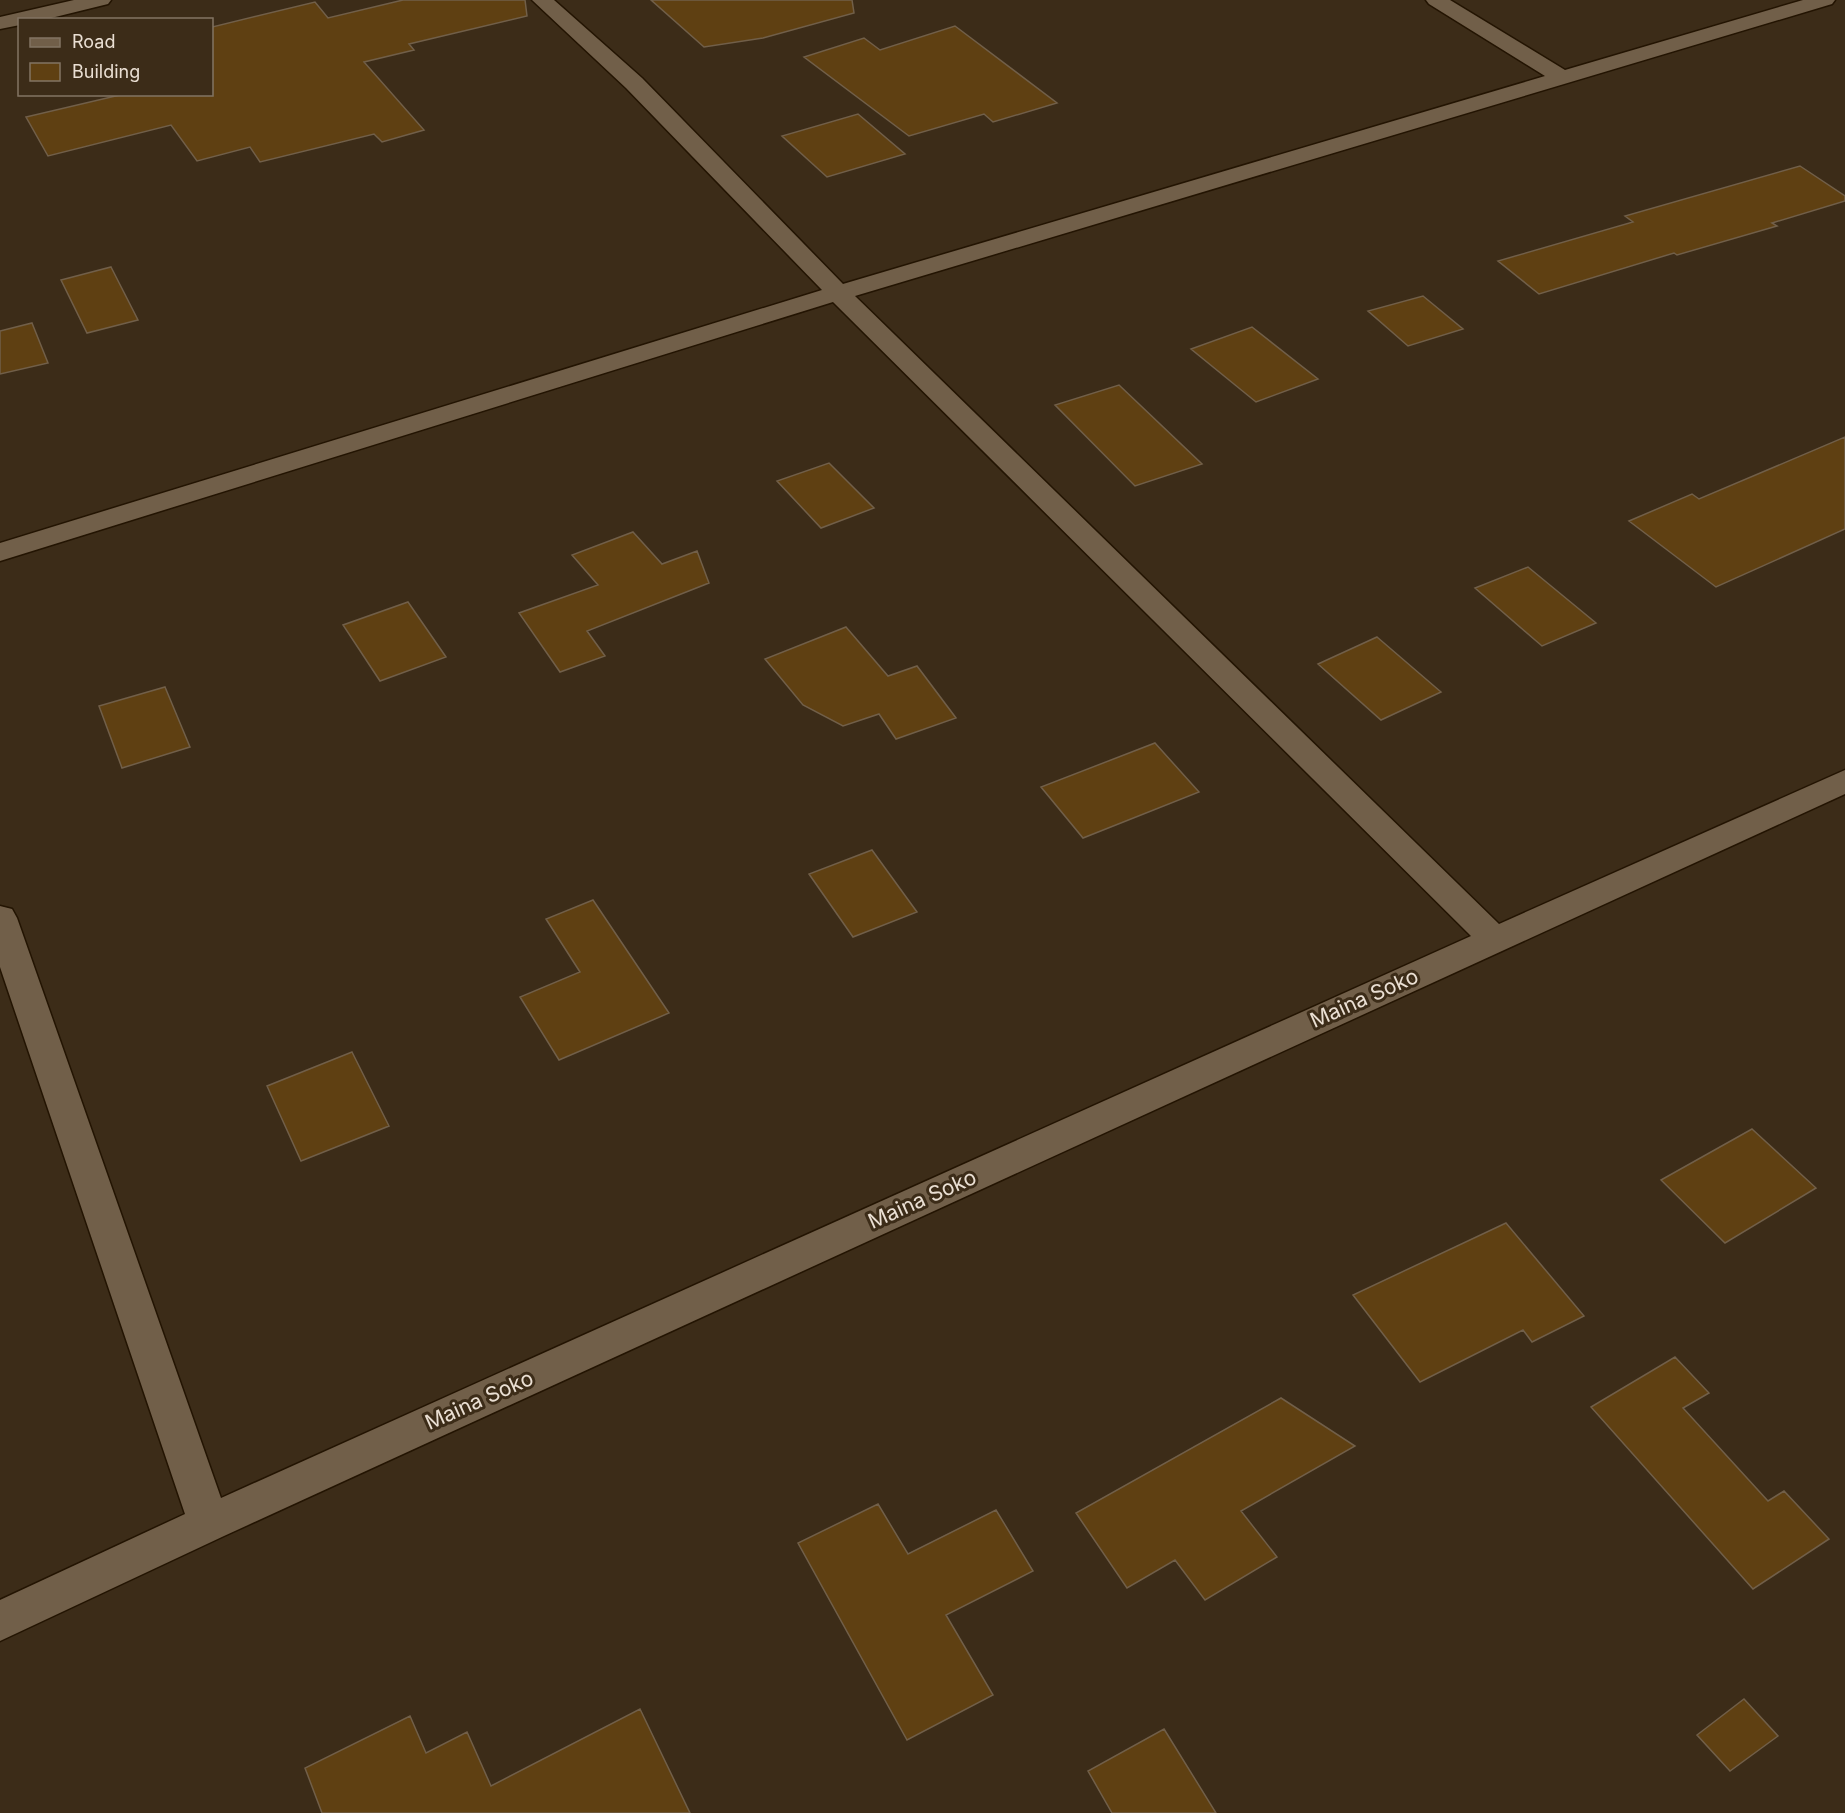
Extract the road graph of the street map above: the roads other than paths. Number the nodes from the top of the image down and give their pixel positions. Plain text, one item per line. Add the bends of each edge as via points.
1 (101, 0) edge
2 (542, 0) edge
3 (1436, 0) edge
4 (1825, 0) edge
5 (22, 18) edge
6 (18, 19) edge
7 (0, 23) edge
8 (1564, 79) junction
9 (838, 293) junction
10 (0, 552) edge
11 (1845, 781) edge
12 (0, 918) edge
13 (1494, 939) junction
14 (209, 1523) junction
15 (0, 1621) edge

1 - 5 street
2 - 9 street via 634,83
3 - 8 street
4 - 8 street
6 - 7 street
8 - 9 street
9 - 10 street
9 - 13 street
11 - 13 street, Maina Soko
12 - 14 street
13 - 14 street, Maina Soko
14 - 15 street, Maina Soko

